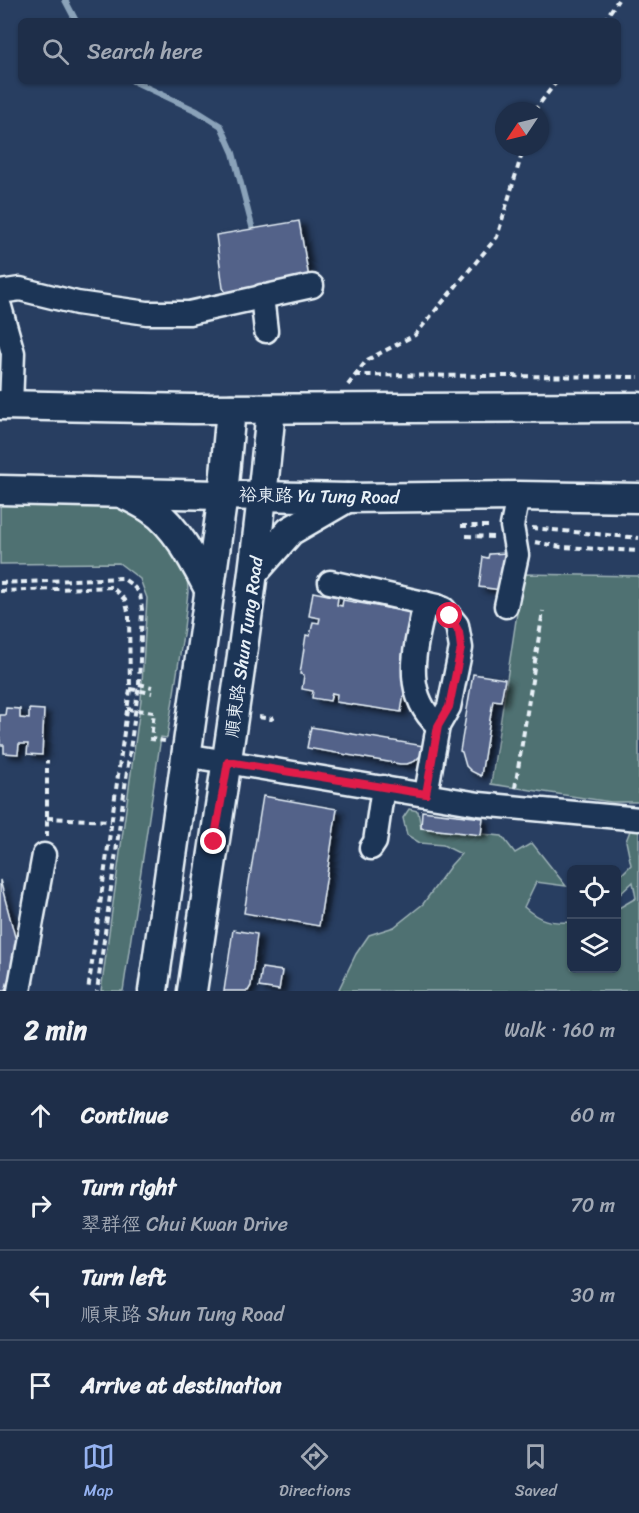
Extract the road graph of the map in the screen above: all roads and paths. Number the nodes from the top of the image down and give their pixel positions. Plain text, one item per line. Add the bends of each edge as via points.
1 (618, 0) edge
2 (606, 18) edge
3 (555, 84) edge
4 (541, 102) edge
5 (521, 156) edge
6 (312, 286) dead end
7 (0, 292) edge
8 (262, 296) junction
9 (0, 307) edge
10 (266, 331) dead end
11 (356, 375) junction
12 (639, 377) edge
13 (5, 405) edge
14 (332, 407) junction
15 (639, 407) edge
16 (271, 409) junction
17 (231, 410) junction
18 (0, 490) edge
19 (118, 491) junction
20 (223, 495) junction
21 (263, 495) junction
22 (518, 496) junction
23 (347, 498) junction
24 (639, 498) edge
25 (461, 526) dead end
26 (513, 532) junction
27 (466, 536) dead end
28 (639, 538) edge
29 (639, 551) edge
30 (254, 572) junction
31 (330, 582) dead end
32 (0, 583) edge
33 (209, 589) junction
34 (0, 591) edge
35 (425, 603) junction
36 (506, 606) dead end
37 (543, 611) dead end
38 (139, 684) junction
39 (152, 687) dead end
40 (130, 689) junction
41 (138, 690) junction
42 (152, 693) dead end
43 (127, 709) junction
44 (135, 710) junction
45 (259, 717) dead end
46 (274, 717) dead end
47 (438, 726) junction
48 (175, 748) junction
49 (47, 760) dead end
50 (228, 762) junction
51 (383, 787) junction
52 (514, 789) dead end
53 (426, 794) junction
54 (47, 818) junction
55 (639, 819) edge
56 (111, 821) junction
57 (371, 848) dead end
58 (44, 855) joint
59 (19, 991) edge
60 (88, 991) edge
61 (97, 991) edge
62 (153, 991) edge
63 (192, 991) edge

1 - 2 path
3 - 4 path
5 - 11 path via 497,237 416,335 367,360
6 - 8 street
7 - 8 street via 20,289 77,303 147,313 189,313
8 - 10 street
9 - 13 street via 13,353
11 - 12 path
11 - 14 path
13 - 17 main road
14 - 15 main road
14 - 16 main road
16 - 17 main road
16 - 21 main road, 順東路 Shun Tung Road
17 - 20 main road
18 - 19 main road, 裕東路 Yu Tung Road
19 - 20 main road, 裕東路 Yu Tung Road
19 - 33 main road via 152,509 166,523
20 - 21 main road, 裕東路 Yu Tung Road
20 - 33 main road
21 - 23 main road, 裕東路 Yu Tung Road
21 - 30 main road, 順東路 Shun Tung Road
22 - 23 main road, 裕東路 Yu Tung Road
22 - 24 main road, 裕東路 Yu Tung Road
22 - 26 street
23 - 30 main road via 290,531
25 - 26 path
26 - 27 path
26 - 28 path
26 - 29 path via 561,547
26 - 36 street via 517,555
30 - 50 main road, 順東路 Shun Tung Road
31 - 35 street
32 - 38 path via 122,578 132,585 140,593 142,610
33 - 48 main road
34 - 40 path via 112,587 125,600 129,615
35 - 47 street via 412,665 423,709
35 - 47 street via 444,609 457,625 461,648 449,707
37 - 52 path
38 - 39 path
38 - 41 path
40 - 41 path
40 - 43 path
41 - 42 path
41 - 44 path
43 - 44 path
43 - 56 path
44 - 48 path via 154,712 151,739
44 - 61 path
45 - 46 path
47 - 53 street
48 - 50 street
48 - 62 main road
49 - 54 path
50 - 51 street
50 - 63 main road, 順東路 Shun Tung Road
51 - 53 street
51 - 57 street
53 - 55 street via 478,804
54 - 56 path
54 - 58 path
56 - 60 path
58 - 59 street

